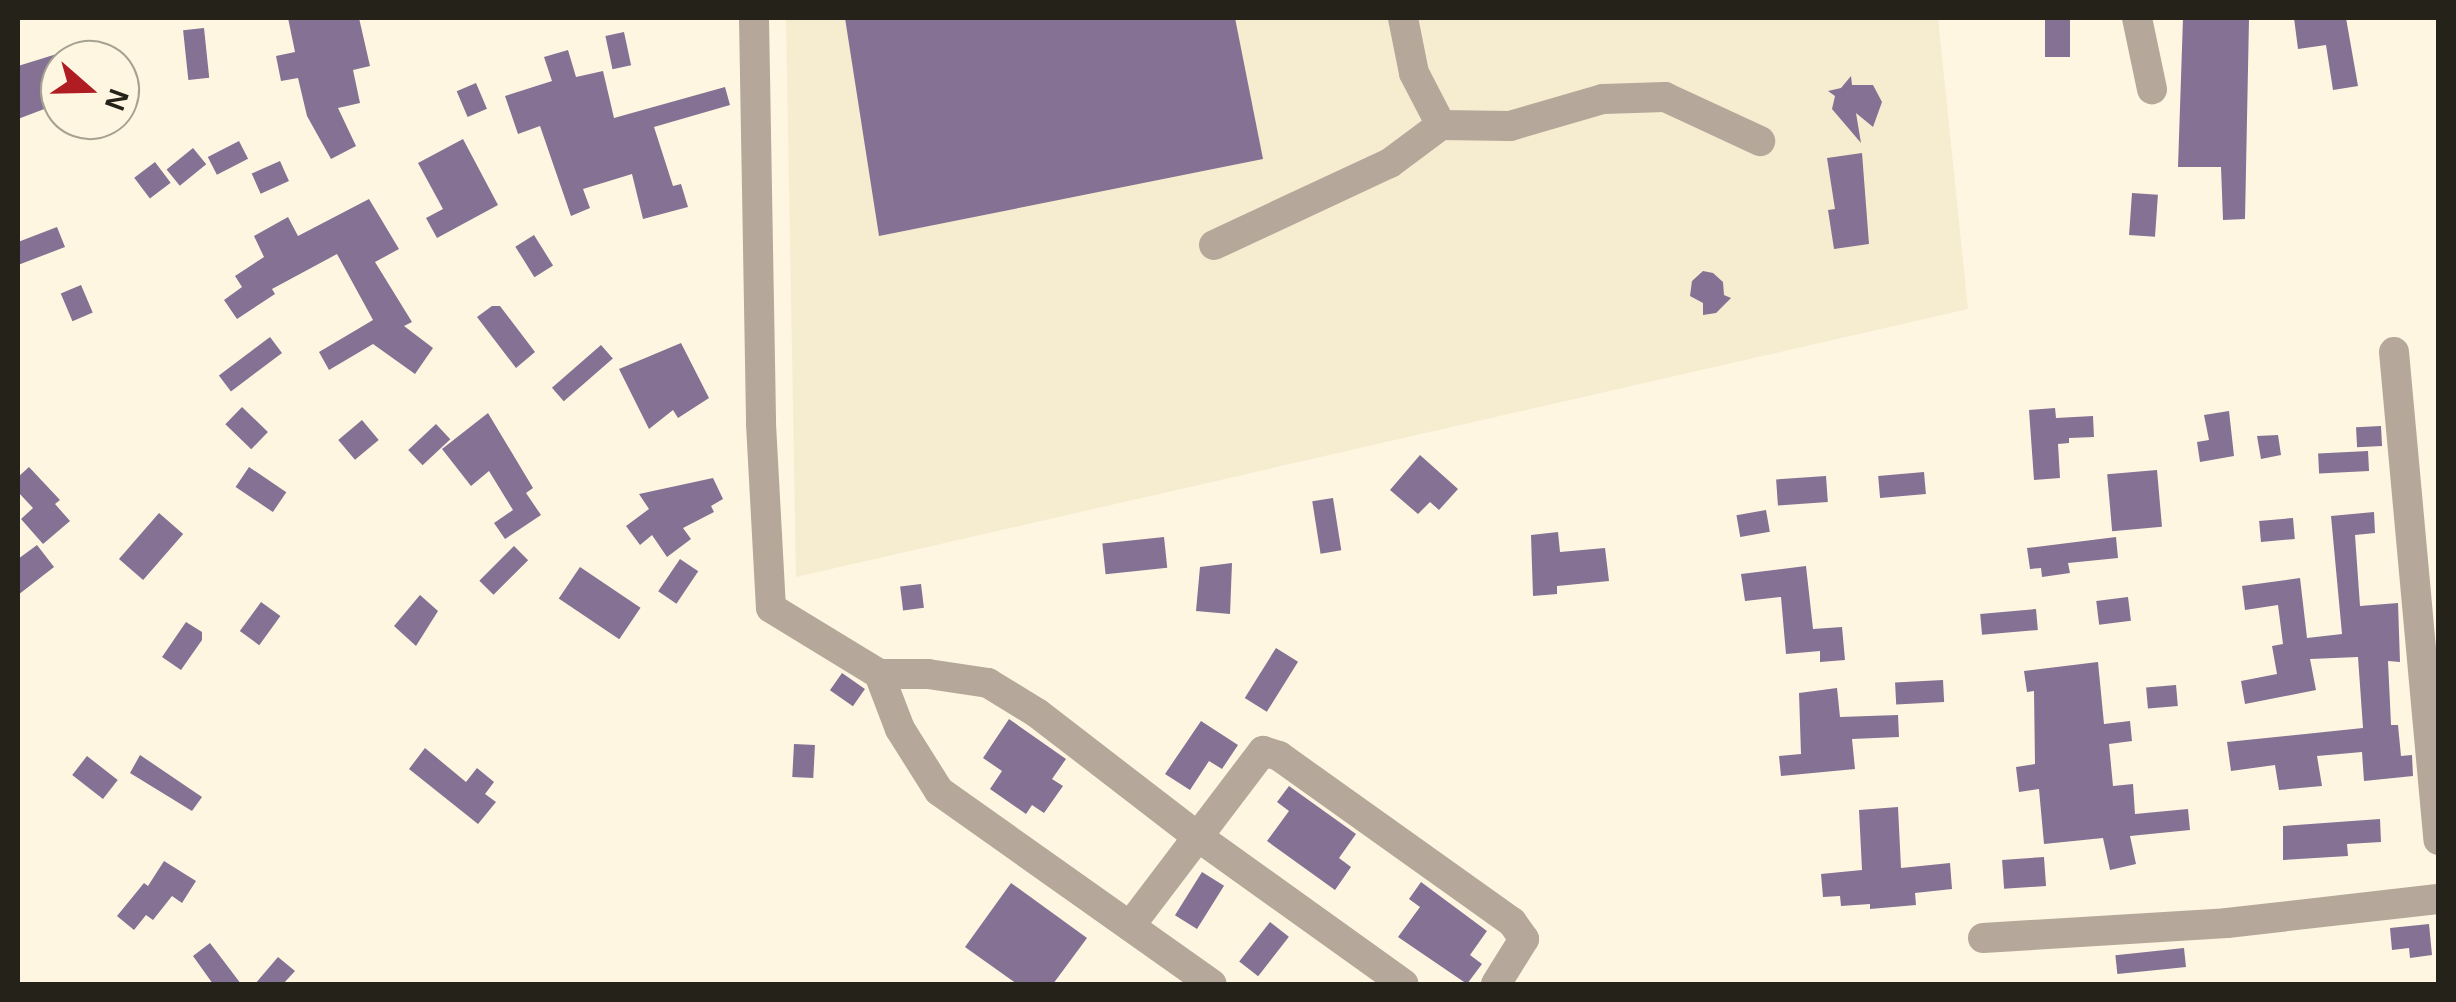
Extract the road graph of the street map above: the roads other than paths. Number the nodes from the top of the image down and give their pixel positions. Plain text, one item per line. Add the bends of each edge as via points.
1 (754, 18) edge
2 (1404, 18) edge
3 (2137, 18) edge
4 (2152, 89) dead end
5 (1442, 124) junction
6 (1760, 141) dead end
7 (1214, 245) dead end
8 (2394, 352) dead end
9 (879, 674) junction
10 (1197, 836) junction
11 (2438, 840) edge
12 (2438, 899) edge
13 (1130, 926) junction
14 (1983, 938) dead end
15 (1212, 984) edge
16 (1404, 984) edge
17 (1496, 984) edge

1 - 9 street via 771,608
2 - 5 street via 1414,72
3 - 4 street
5 - 6 street via 1510,126 1603,99 1665,97
5 - 7 street via 1390,164
8 - 11 street
9 - 10 street via 988,683
9 - 13 street via 900,729 938,791
10 - 13 street
10 - 16 street
10 - 17 street via 1263,751 1279,756 1512,922 1524,939
12 - 14 street via 2227,923
13 - 15 street

